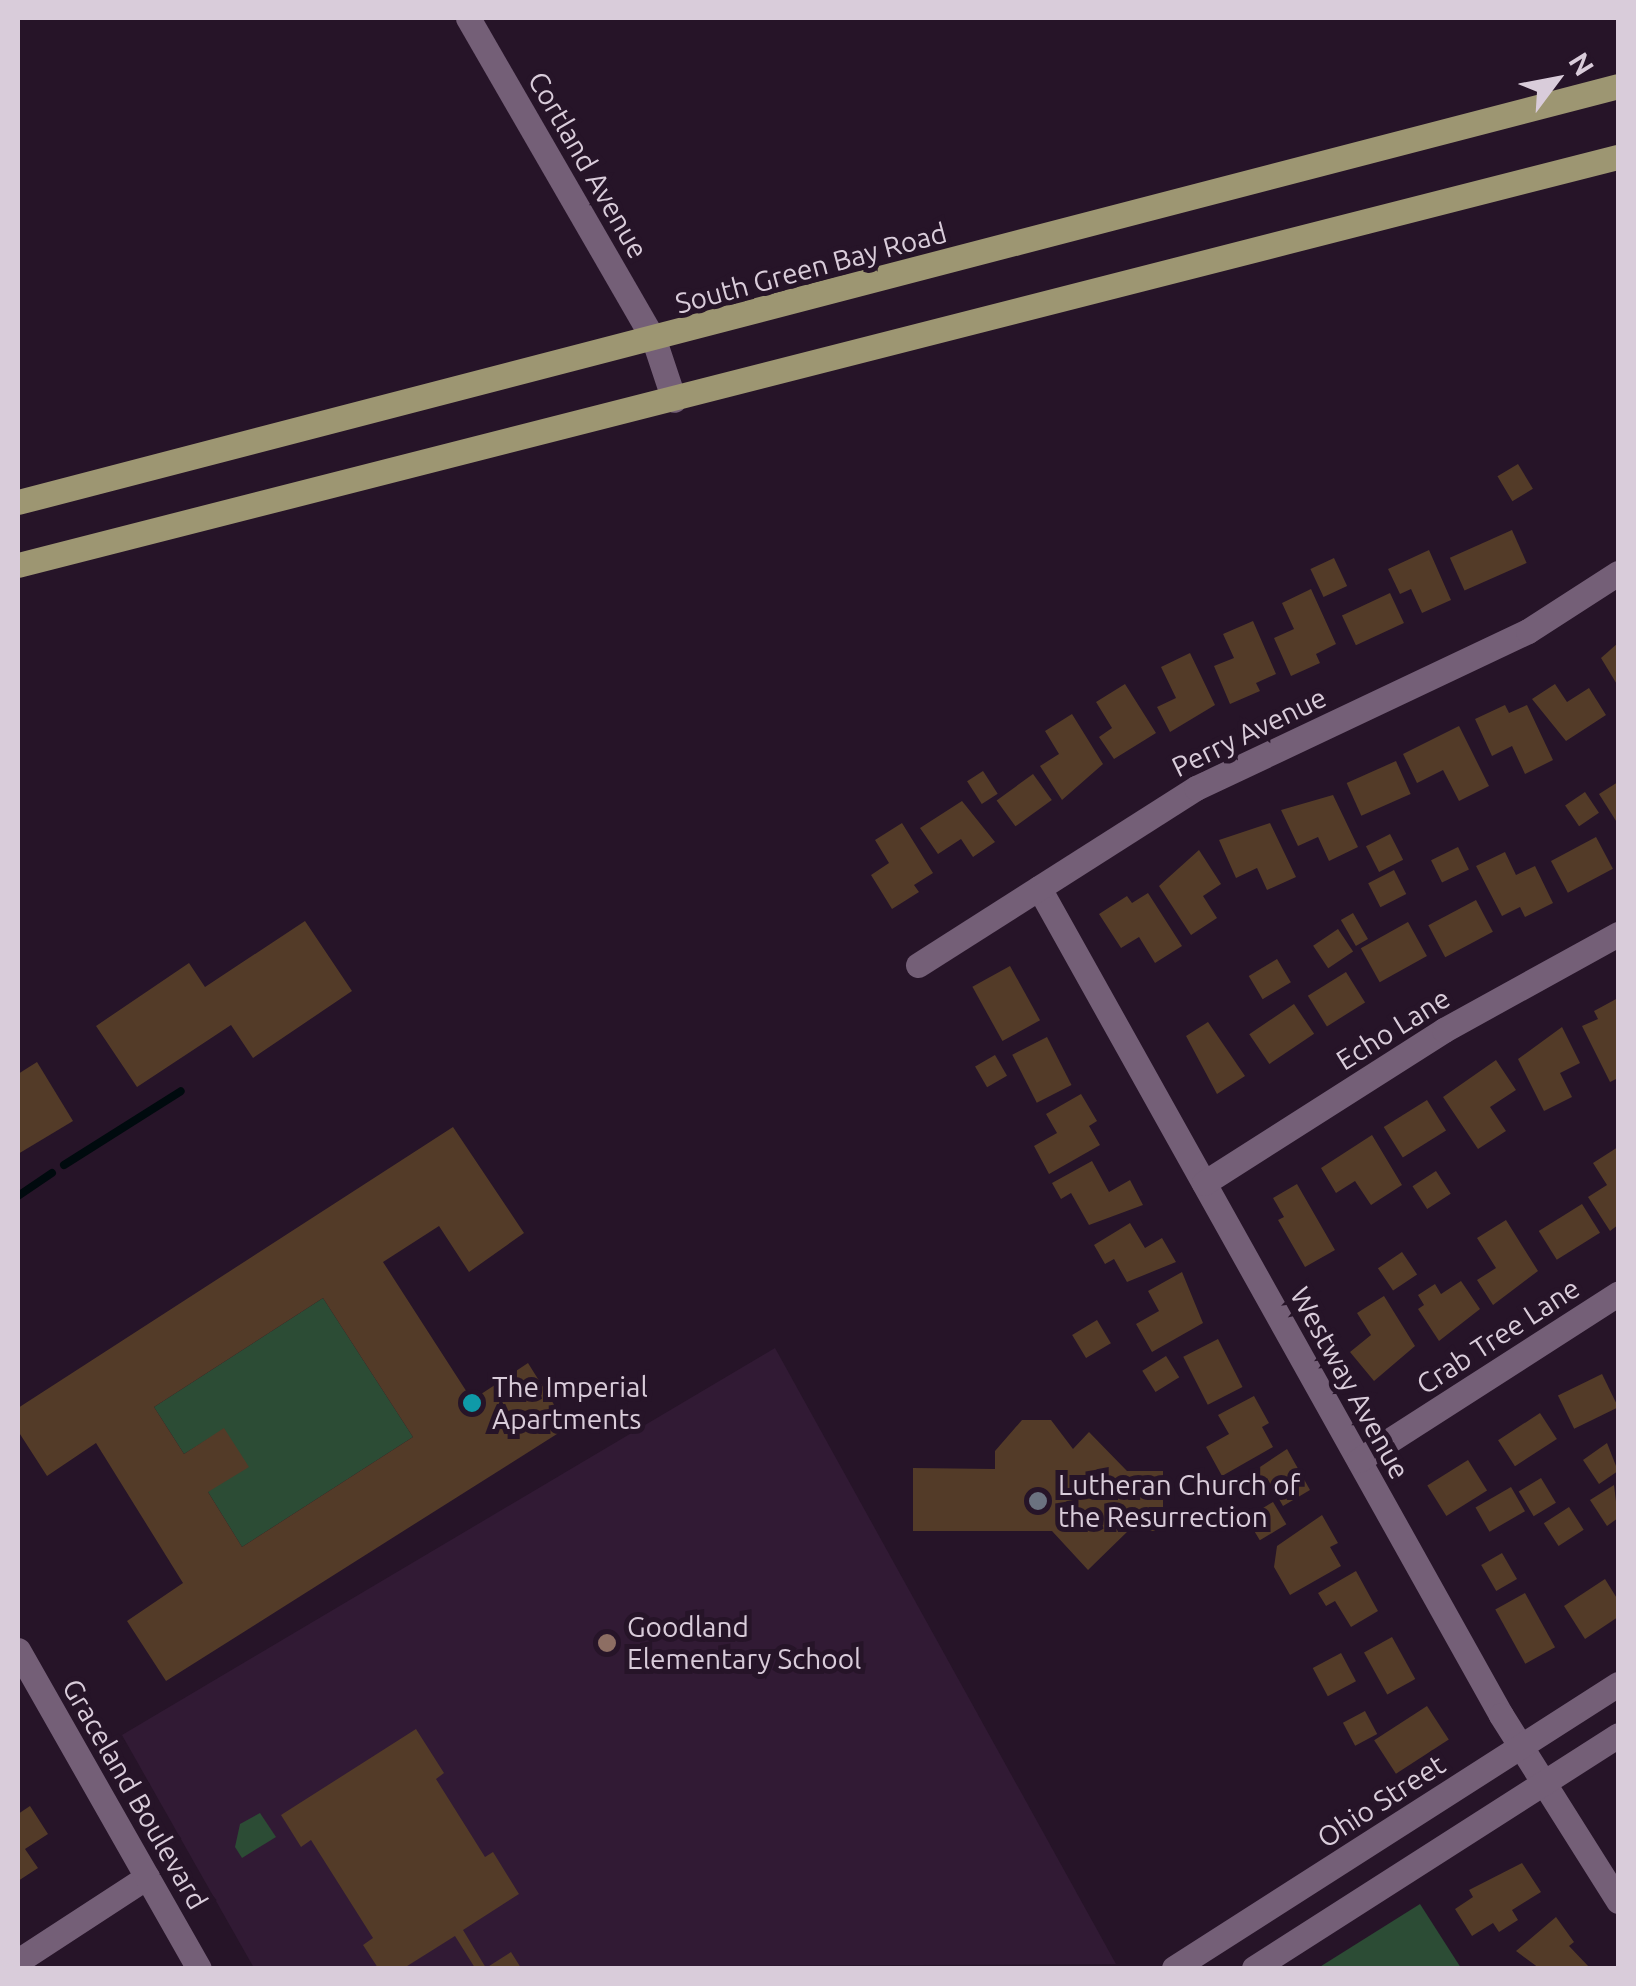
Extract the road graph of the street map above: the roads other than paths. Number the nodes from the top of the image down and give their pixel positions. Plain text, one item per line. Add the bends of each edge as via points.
1 (468, 18) edge
2 (1618, 86) edge
3 (1618, 157) edge
4 (654, 340) junction
5 (674, 400) junction
6 (18, 502) edge
7 (18, 564) edge
8 (1618, 573) edge
9 (1040, 888) junction
10 (1618, 934) edge
11 (918, 965) dead end
12 (1204, 1183) junction
13 (1618, 1294) edge
14 (1359, 1460) junction
15 (18, 1650) edge
16 (1618, 1684) edge
17 (1618, 1735) edge
18 (1521, 1747) junction
19 (1544, 1782) junction
20 (147, 1877) junction
21 (1618, 1901) edge
22 (18, 1960) edge
23 (200, 1968) edge
24 (1174, 1968) edge
25 (1254, 1968) edge

1 - 4 street, Cortland Avenue
2 - 4 main road, South Green Bay Road
3 - 5 main road
4 - 5 street, Cortland Avenue
4 - 6 main road, South Green Bay Road
5 - 7 main road
8 - 9 street, Perry Avenue via 1528,631 1196,788
9 - 11 street, Perry Avenue
9 - 12 street, Westway Avenue
10 - 12 street, Echo Lane via 1444,1030
12 - 14 street, Westway Avenue
13 - 14 street, Crab Tree Lane
14 - 18 street, Westway Avenue
15 - 20 street, Graceland Boulevard
16 - 18 street, Ohio Street
17 - 19 street
18 - 19 street, Westway Avenue
18 - 24 street, Ohio Street
19 - 21 street, Westway Avenue
19 - 25 street
20 - 22 street
20 - 23 street, Graceland Boulevard

